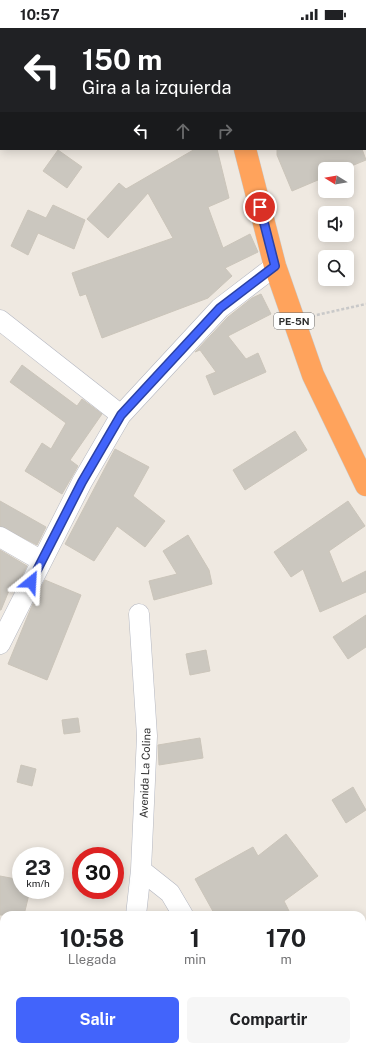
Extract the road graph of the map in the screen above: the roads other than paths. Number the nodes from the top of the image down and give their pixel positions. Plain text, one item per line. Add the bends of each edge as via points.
1 (245, 150) edge
2 (275, 266) junction
3 (0, 320) edge
4 (121, 415) junction
5 (366, 485) edge
6 (0, 537) edge
7 (42, 561) junction
8 (139, 614) dead end
9 (0, 644) edge
10 (141, 870) junction
11 (136, 911) edge
12 (181, 911) edge

1 - 2 highway, PE-5N
2 - 4 street via 220,308
2 - 5 highway, PE-5N via 313,375
3 - 4 street
4 - 7 street via 82,482
6 - 7 street
7 - 9 street
8 - 10 street, Avenida La Colina via 147,736
10 - 11 street, Avenida La Colina
10 - 12 street via 170,893

